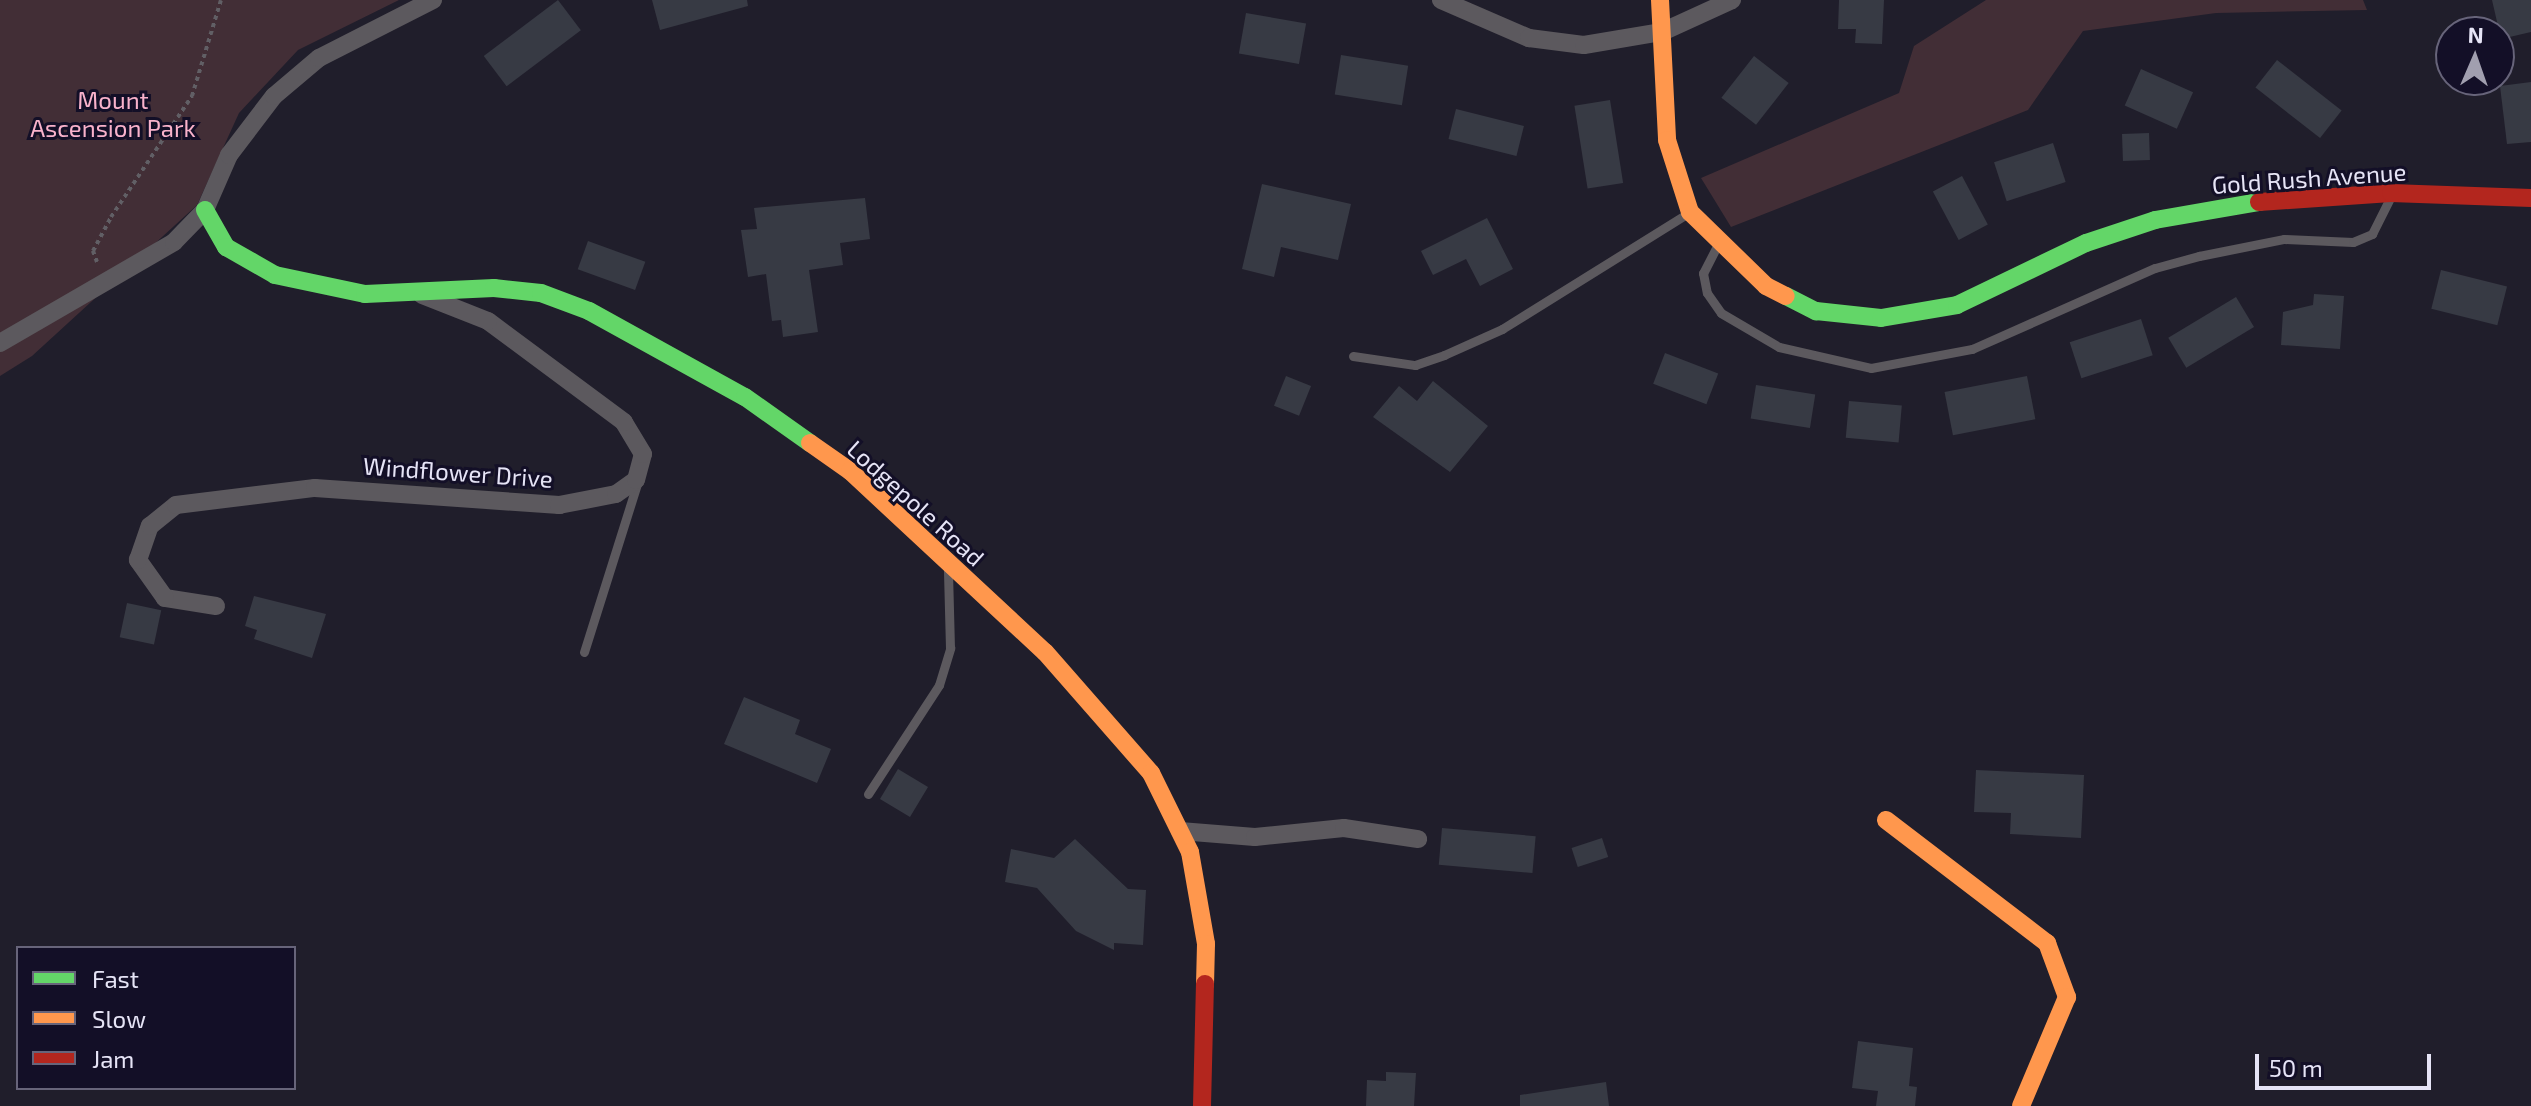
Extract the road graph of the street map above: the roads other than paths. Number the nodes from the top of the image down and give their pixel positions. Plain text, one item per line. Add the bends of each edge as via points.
1 (433, 0) edge
2 (1441, 0) edge
3 (1660, 0) edge
4 (1732, 0) edge
5 (1662, 32) junction
6 (2391, 193) junction
7 (2531, 198) edge
8 (205, 210) junction
9 (1690, 212) junction
10 (1719, 241) junction
11 (416, 292) junction
12 (0, 343) edge
13 (1353, 356) dead end
14 (641, 469) junction
15 (947, 562) junction
16 (216, 606) dead end
17 (584, 652) dead end
18 (868, 794) dead end
19 (1886, 820) dead end
20 (1180, 831) junction
21 (1418, 839) dead end
22 (1202, 1106) edge
23 (2021, 1106) edge

1 - 8 street via 319,58 274,96 229,155
2 - 5 street via 1529,38 1584,45
3 - 5 street, Gold Rush Avenue
4 - 5 street
5 - 9 street, Gold Rush Avenue via 1667,140
6 - 7 street, Gold Rush Avenue
6 - 10 street, Gold Rush Avenue via 2239,203 2155,220 2086,243 1957,305 1881,318 1816,311 1766,286
6 - 10 lane via 2382,222 2353,242 2284,239 2199,256 2155,268 1972,349 1871,368 1779,347 1721,313 1707,293 1703,273
8 - 11 street, Lodgepole Road via 226,247 275,275 365,294
8 - 12 street via 174,242
9 - 10 street, Gold Rush Avenue
9 - 13 lane via 1502,329 1444,355 1415,365
11 - 14 street via 488,321 554,365 639,440
11 - 15 street, Lodgepole Road via 541,293 640,335 850,471
14 - 16 street, Windflower Drive via 616,494 559,505 315,488 176,505 150,526 138,560 165,598
14 - 17 lane
15 - 18 lane via 950,648 939,685
15 - 20 street, Lodgepole Road via 1045,652 1151,773
19 - 23 street via 2047,943 2067,997
20 - 21 street via 1255,837 1344,828
20 - 22 street, Lodgepole Road via 1190,852 1206,944

